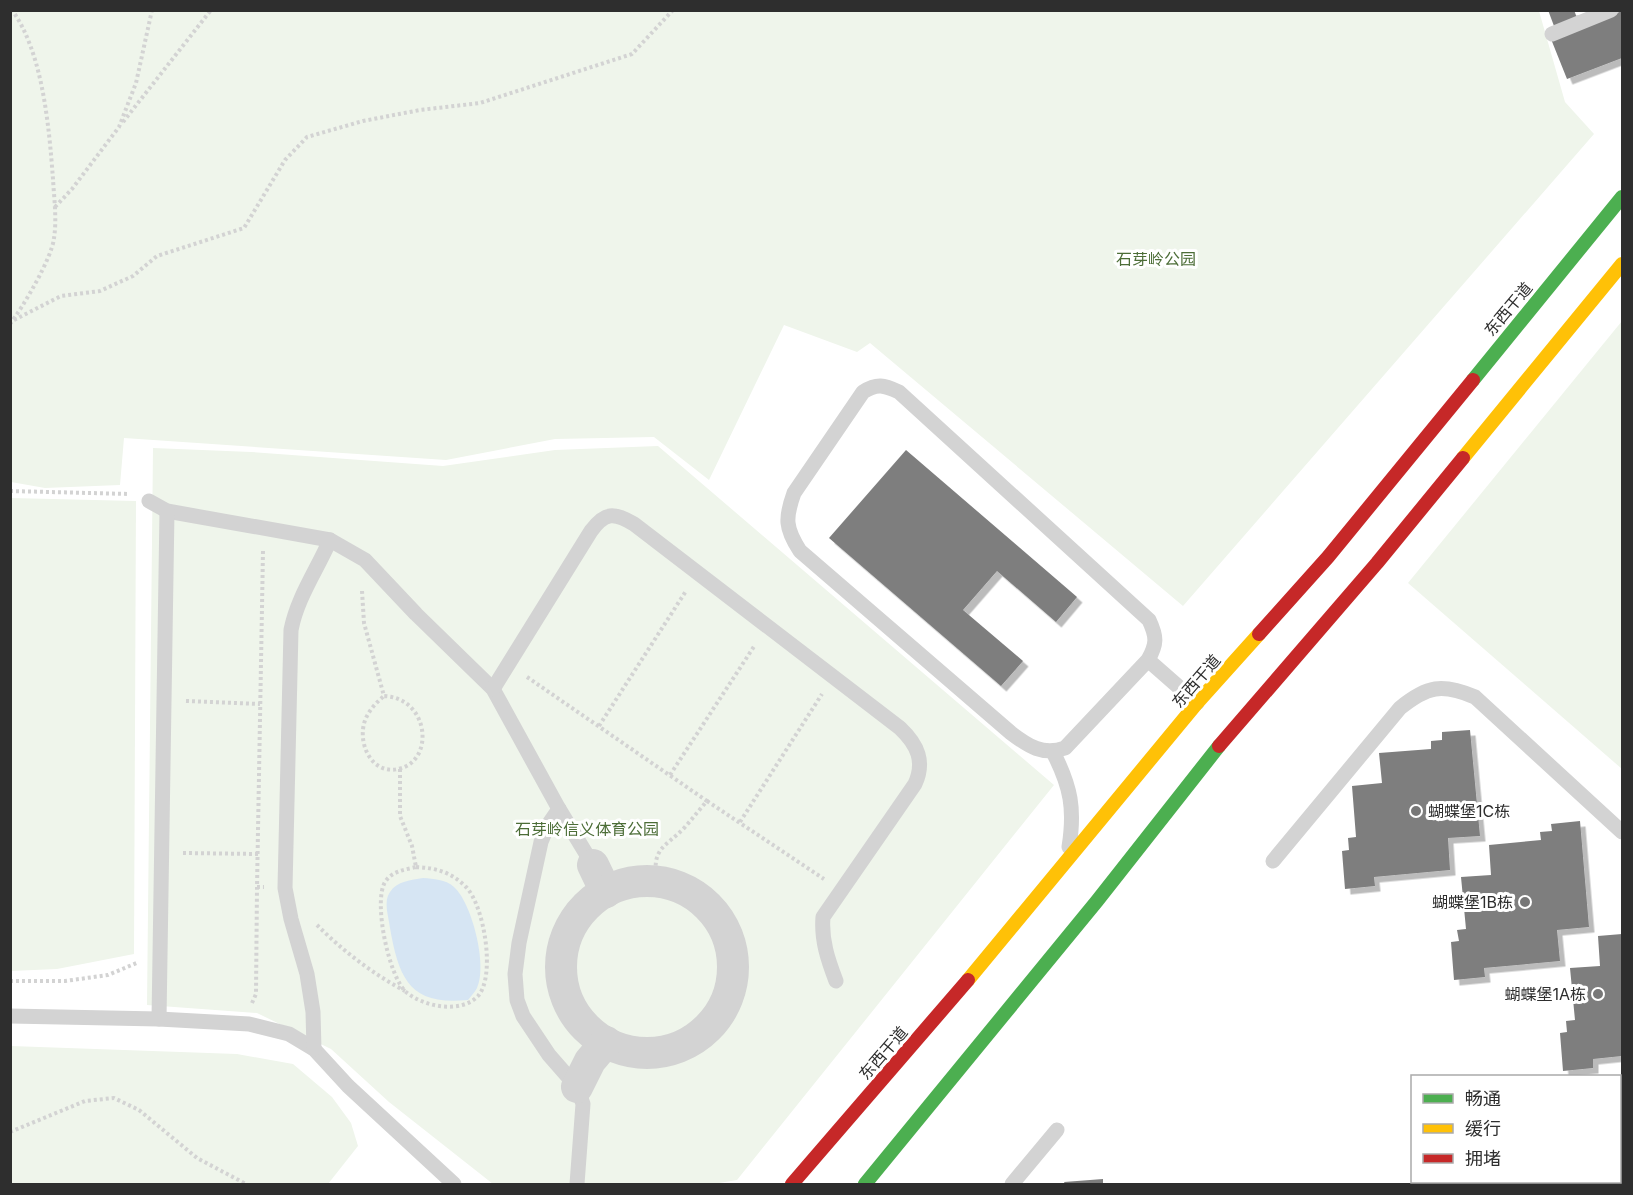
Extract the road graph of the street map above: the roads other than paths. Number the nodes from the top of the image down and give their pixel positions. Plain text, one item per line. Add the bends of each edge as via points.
1 (1611, 10) edge
2 (1552, 34) dead end
3 (1623, 197) edge
4 (1623, 264) edge
5 (149, 501) road end
6 (167, 511) junction
7 (330, 540) junction
8 (1148, 660) junction
9 (494, 689) junction
10 (1197, 703) junction
11 (1053, 753) junction
12 (559, 809) junction
13 (1623, 832) edge
14 (1273, 861) dead end
15 (1066, 863) junction
16 (600, 878) junction
17 (836, 981) dead end
18 (10, 1016) edge
19 (159, 1019) junction
20 (606, 1042) junction
21 (314, 1049) junction
22 (577, 1087) junction
23 (1057, 1130) dead end
24 (454, 1185) edge
25 (577, 1185) edge
26 (792, 1185) edge
27 (866, 1185) edge
28 (1012, 1185) edge

1 - 2 lane
3 - 10 main road, 东西干道 via 1328,557
4 - 27 main road via 1377,563 1224,740
5 - 6 lane
6 - 7 lane
6 - 19 lane
7 - 9 lane via 365,560
7 - 21 lane via 295,610 291,630 285,888 307,974
8 - 10 lane
8 - 11 lane via 1065,748
8 - 11 lane via 1156,635 1149,620 899,392 886,386 872,386 863,392 794,493 788,510 788,528 794,540 800,550 1023,743
9 - 12 lane
9 - 17 lane via 591,531 612,515 628,520 911,739 920,762 915,784 823,916 825,950
10 - 15 main road, 东西干道
11 - 15 lane via 1068,785 1073,810
12 - 16 lane
12 - 22 lane via 541,842 519,943 516,990 523,1016
13 - 14 lane via 1475,697 1456,689 1435,688 1416,695 1400,708
15 - 26 main road, 东西干道
16 - 20 street via 570,926 561,953 561,980 570,1007 586,1029
16 - 20 street via 670,884 697,896 718,917 731,944 734,973 727,1002 712,1025 690,1042 664,1052 636,1053
18 - 19 lane
19 - 21 lane via 249,1024 289,1035
20 - 22 street via 590,1060
21 - 24 lane
22 - 25 lane via 583,1104
23 - 28 lane

